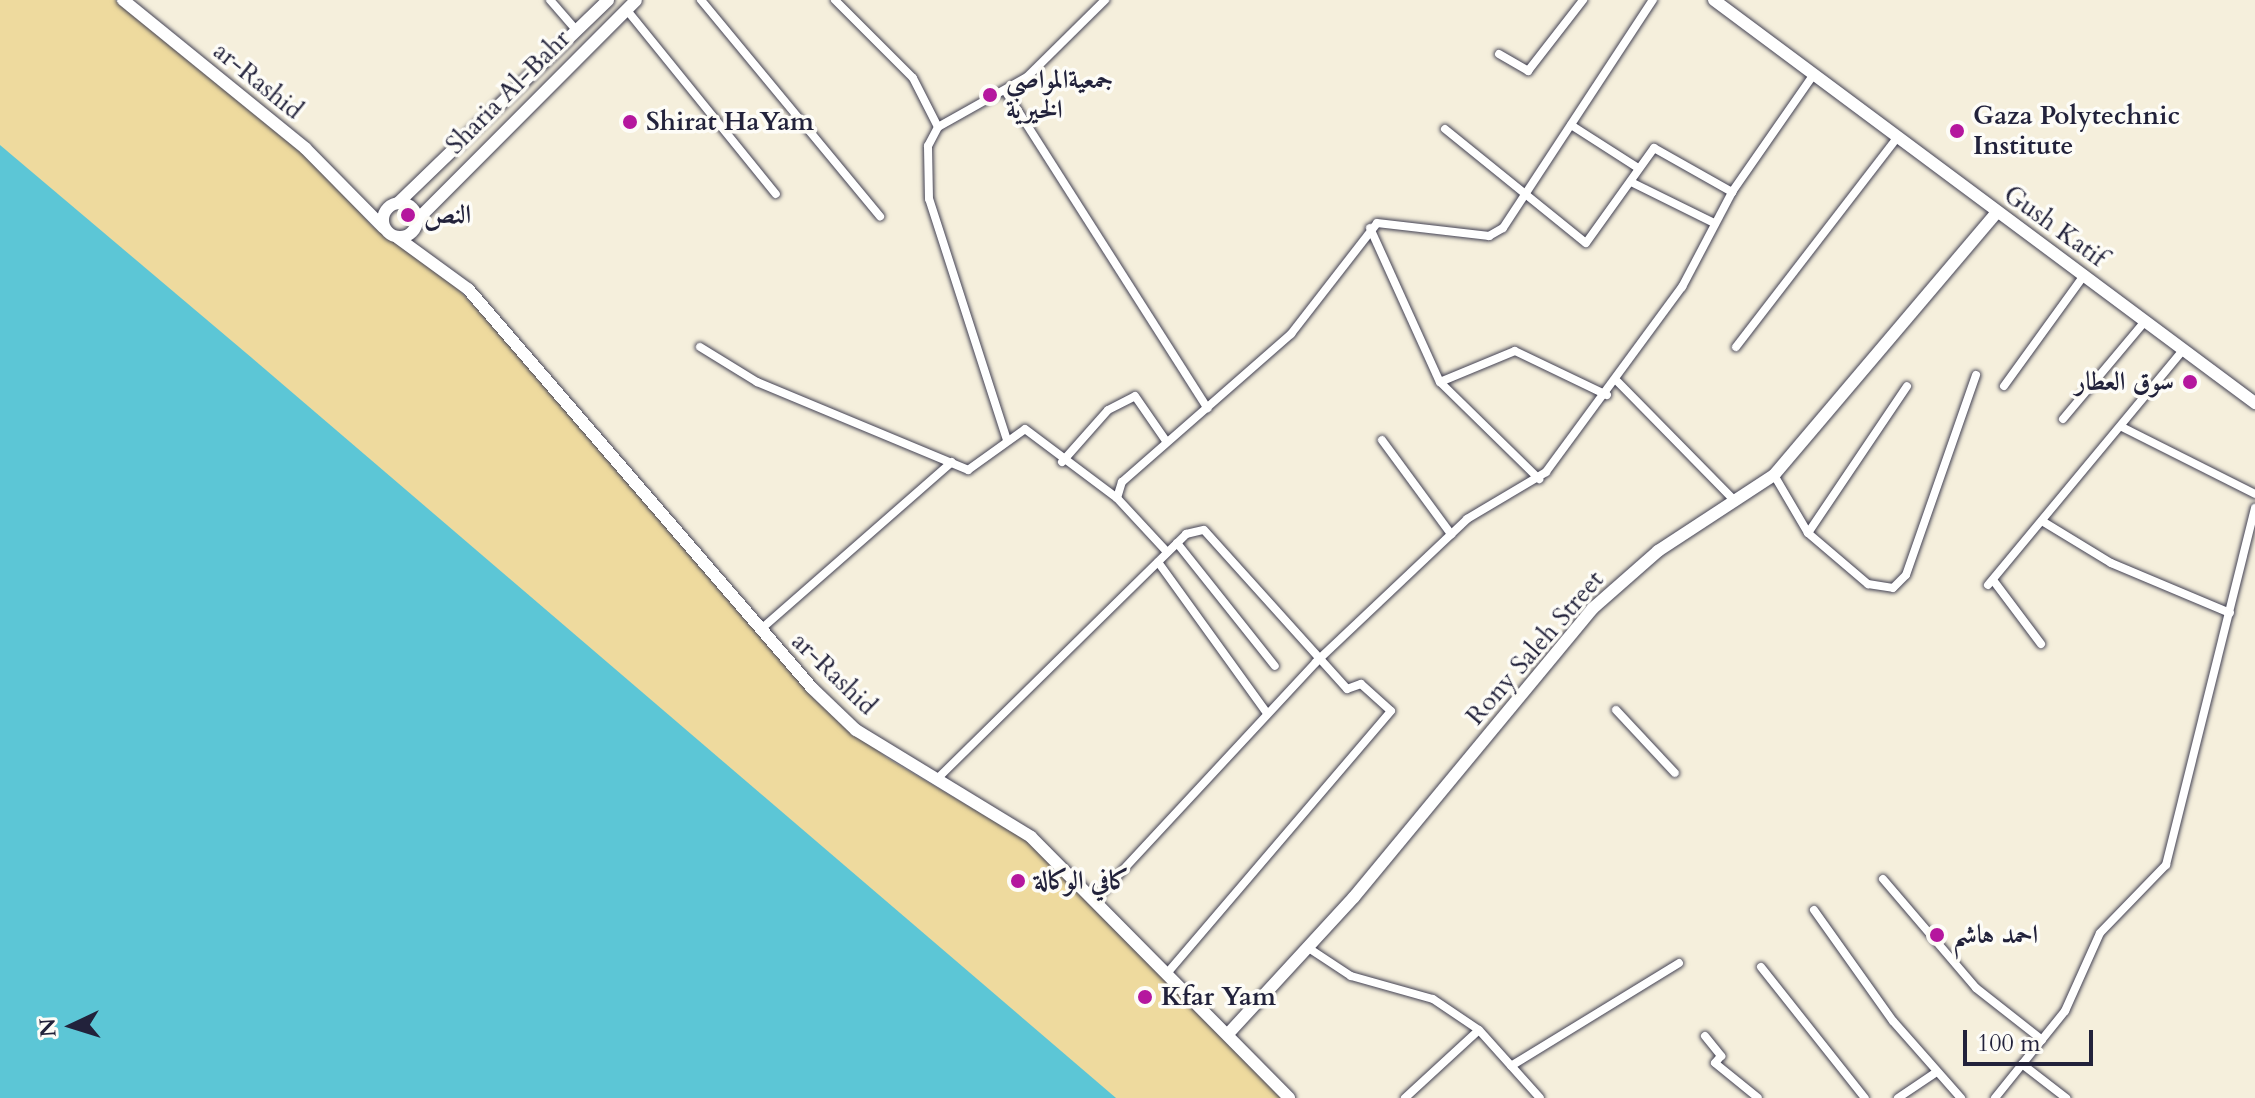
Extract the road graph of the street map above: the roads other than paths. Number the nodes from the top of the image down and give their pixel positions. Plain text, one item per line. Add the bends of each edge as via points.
1 (123, 0) edge
2 (550, 0) edge
3 (608, 0) edge
4 (701, 0) edge
5 (835, 0) edge
6 (1105, 0) edge
7 (1583, 0) edge
8 (1653, 0) edge
9 (1714, 0) edge
10 (631, 4) edge
11 (576, 30) junction
12 (1499, 54) dead end
13 (1814, 74) junction
14 (1006, 92) junction
15 (1571, 125) junction
16 (938, 127) junction
17 (1445, 129) dead end
18 (1897, 138) junction
19 (1638, 168) junction
20 (1631, 182) junction
21 (1732, 192) junction
22 (776, 194) dead end
23 (1526, 195) junction
24 (361, 201) junction
25 (395, 204) junction
26 (1997, 212) junction
27 (880, 216) dead end
28 (417, 223) junction
29 (1714, 223) junction
30 (384, 228) junction
31 (1370, 228) junction
32 (398, 238) junction
33 (434, 258) junction
34 (2085, 274) junction
35 (2146, 320) junction
36 (700, 347) dead end
37 (1736, 347) dead end
38 (2184, 349) junction
39 (1976, 375) dead end
40 (1440, 382) junction
41 (1618, 382) junction
42 (1907, 386) dead end
43 (2004, 386) dead end
44 (1607, 395) junction
45 (2255, 403) edge
46 (1207, 408) junction
47 (2063, 419) dead end
48 (2122, 427) junction
49 (1007, 440) junction
50 (1382, 440) dead end
51 (1166, 441) junction
52 (952, 462) junction
53 (1062, 462) junction
54 (1774, 475) junction
55 (1539, 479) junction
56 (2255, 494) edge
57 (1117, 498) junction
58 (1736, 502) junction
59 (2255, 508) edge
60 (2042, 521) junction
61 (1808, 533) junction
62 (1451, 534) junction
63 (1177, 543) junction
64 (1167, 552) junction
65 (1158, 562) junction
66 (2230, 613) junction
67 (760, 631) junction
68 (2041, 644) dead end
69 (1321, 658) junction
70 (1275, 666) dead end
71 (1616, 710) dead end
72 (1266, 712) junction
73 (1675, 773) dead end
74 (938, 778) junction
75 (1883, 879) dead end
76 (1095, 900) junction
77 (1814, 910) dead end
78 (1310, 949) junction
79 (1679, 963) dead end
80 (1761, 967) dead end
81 (1168, 972) junction
82 (1479, 1030) junction
83 (1228, 1034) junction
84 (1705, 1036) dead end
85 (2042, 1040) junction
86 (2022, 1064) junction
87 (1511, 1066) junction
88 (1935, 1073) junction
89 (1534, 1096) edge
90 (1289, 1098) edge
91 (1405, 1098) edge
92 (1758, 1098) edge
93 (1865, 1098) edge
94 (1898, 1098) edge
95 (1961, 1098) edge
96 (1995, 1098) edge
97 (2066, 1098) edge

1 - 24 main road, ar-Rashid
2 - 11 street
3 - 11 main road, Sharia Al-Bahr
4 - 27 street
5 - 16 street via 913,78
6 - 14 street
7 - 12 street via 1531,69
8 - 15 street
9 - 13 main road, Gush Katif
10 - 22 street
10 - 28 main road, Sharia Al-Bahr
11 - 25 main road, Sharia Al-Bahr
13 - 18 main road, Gush Katif
13 - 21 street
14 - 16 street
14 - 46 street
15 - 19 street
15 - 23 street
16 - 49 street via 924,163 929,199
17 - 23 street
18 - 26 main road, Gush Katif
18 - 37 street
19 - 20 street
19 - 21 street via 1654,148
20 - 23 street via 1586,243
20 - 29 street
21 - 29 street
23 - 31 street via 1494,236 1391,220
24 - 25 main road
24 - 30 main road, ar-Rashid
25 - 28 main road, ar-Rashid
25 - 30 main road
26 - 34 main road, Gush Katif
26 - 54 main road, Rony Saleh Street
28 - 32 main road, Sharia Al-Bahr
28 - 33 main road, ar-Rashid
29 - 41 street via 1682,287
30 - 32 main road, ar-Rashid
31 - 40 street
31 - 46 street via 1291,334
32 - 33 main road, ar-Rashid
33 - 67 main road, ar-Rashid via 567,397
34 - 35 main road, Gush Katif
34 - 43 street
35 - 38 main road, Gush Katif
35 - 47 street
36 - 52 street via 757,382
38 - 45 main road, Gush Katif
38 - 48 street
39 - 61 street via 1901,582 1887,590 1868,584
40 - 44 street via 1515,351
40 - 55 street
41 - 44 street
41 - 58 street
42 - 61 street
44 - 55 street
46 - 51 street
48 - 56 street
48 - 60 street
49 - 52 street via 974,469
49 - 53 street via 1025,429
50 - 62 street
51 - 53 street via 1135,396 1108,410
51 - 57 street via 1122,482
52 - 67 street
53 - 57 street
54 - 58 main road, Rony Saleh Street
54 - 61 street
55 - 62 street
57 - 64 street
58 - 78 main road, Rony Saleh Street via 1658,551 1592,609
59 - 66 street
60 - 66 street via 2111,563
60 - 68 street via 1991,582
62 - 69 street
63 - 64 street
63 - 69 street via 1204,530
63 - 70 street
64 - 65 street
65 - 72 street
65 - 74 street
66 - 85 street via 2166,865 2100,933 2065,1011
67 - 74 main road, ar-Rashid via 856,730
69 - 72 street
69 - 81 street via 1347,689 1368,688 1390,718
71 - 73 street
72 - 76 street
74 - 76 main road, ar-Rashid via 1031,837
75 - 85 street via 1976,988
76 - 81 main road, ar-Rashid
77 - 88 street
78 - 82 street via 1351,976 1419,991
78 - 83 main road, Rony Saleh Street
79 - 87 street
80 - 93 street
81 - 83 main road, ar-Rashid
82 - 87 street
82 - 91 street
83 - 90 main road, ar-Rashid
84 - 92 street via 1721,1056 1715,1063
85 - 86 street
86 - 96 street
86 - 97 street
87 - 89 street
88 - 94 street
88 - 95 street

